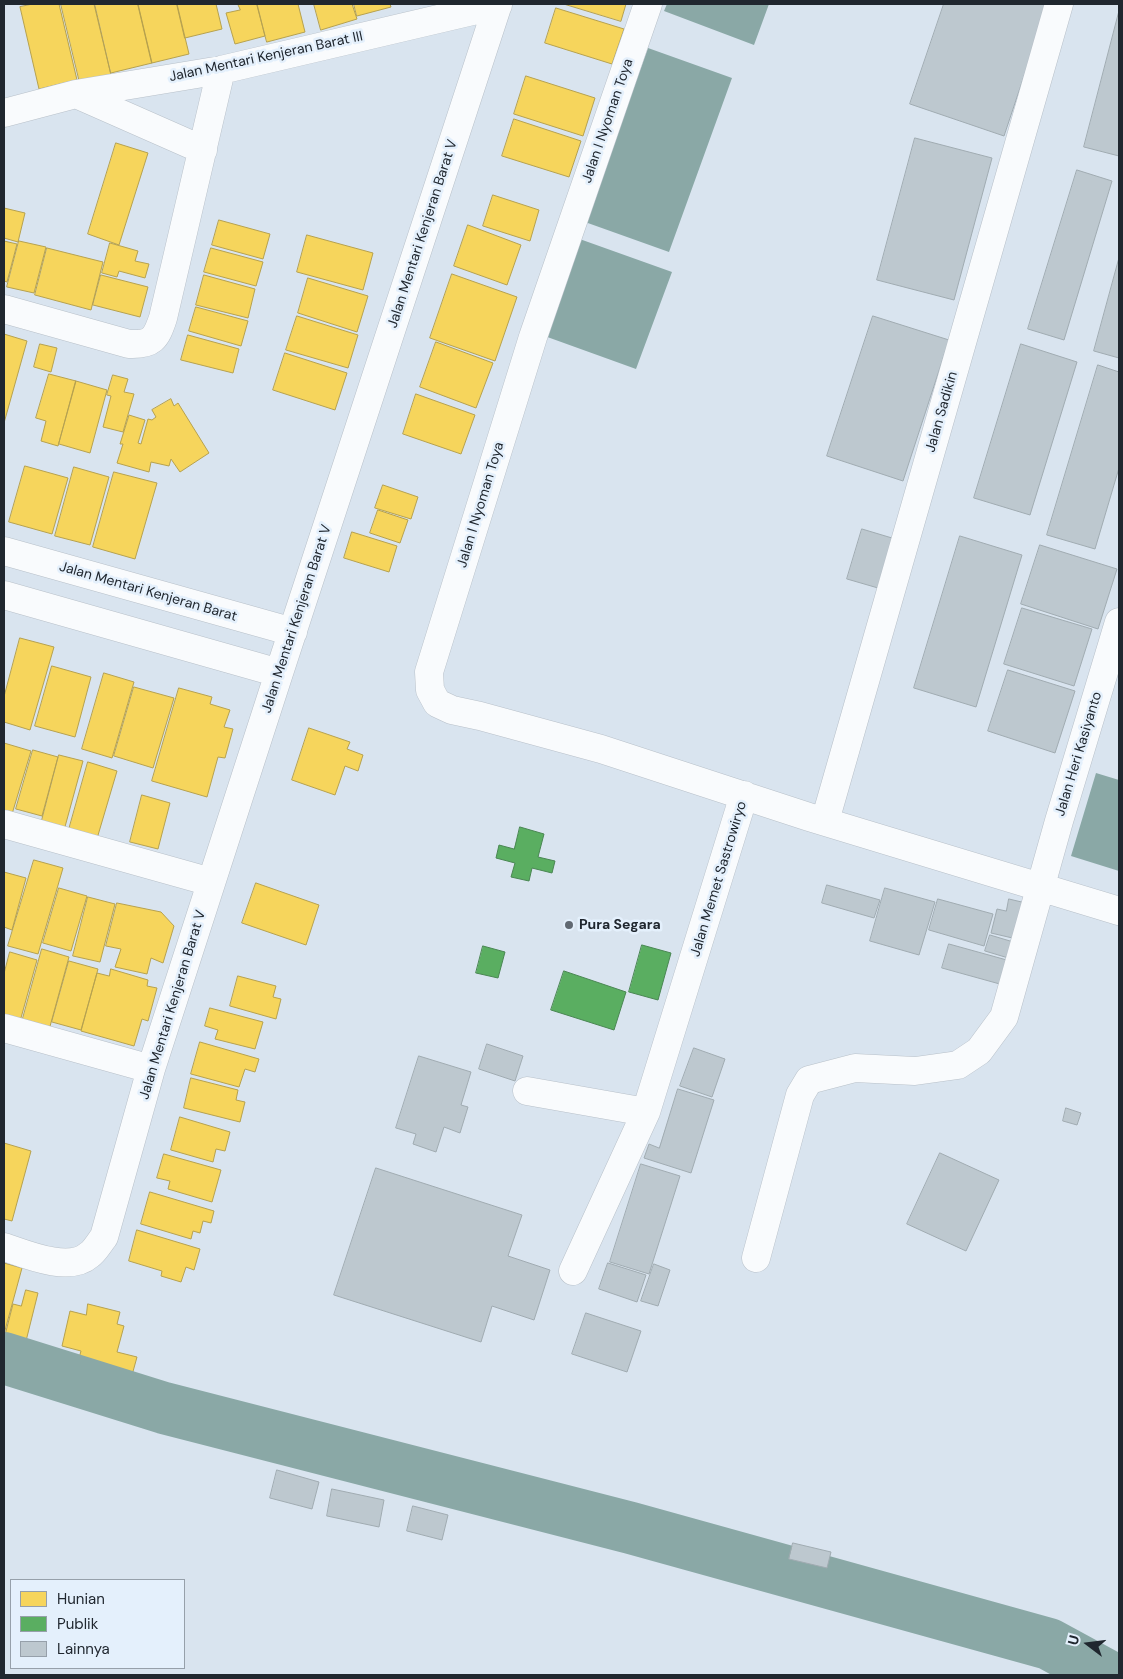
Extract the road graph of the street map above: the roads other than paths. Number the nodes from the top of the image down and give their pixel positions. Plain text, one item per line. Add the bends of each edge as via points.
1 (498, 4) edge
2 (648, 4) edge
3 (1059, 4) edge
4 (221, 70) junction
5 (76, 94) junction
6 (4, 113) edge
7 (202, 150) junction
8 (4, 309) edge
9 (4, 551) edge
10 (4, 595) edge
11 (1119, 622) edge
12 (293, 632) junction
13 (279, 673) junction
14 (744, 795) junction
15 (825, 821) junction
16 (4, 824) edge
17 (211, 882) junction
18 (1040, 887) junction
19 (1119, 911) edge
20 (4, 1028) edge
21 (151, 1069) junction
22 (528, 1091) dead end
23 (646, 1112) junction
24 (4, 1247) edge
25 (756, 1258) dead end
26 (573, 1272) dead end

1 - 4 street, Jalan Mentari Kenjeran Barat III
1 - 12 street, Jalan Mentari Kenjeran Barat V
2 - 14 street, Jalan I Nyoman Toya via 533,337 430,672 430,690 436,703 452,710 601,749
3 - 15 street, Jalan Sadikin
4 - 5 street, Jalan Mentari Kenjeran Barat III
4 - 7 street
5 - 6 street, Jalan Mentari Kenjeran Barat III
5 - 7 street
7 - 8 street via 163,318 158,334 152,340 145,344 129,344
9 - 12 street, Jalan Mentari Kenjeran Barat
10 - 13 street
11 - 18 street, Jalan Heri Kasiyanto
12 - 13 street, Jalan Mentari Kenjeran Barat V
13 - 17 street, Jalan Mentari Kenjeran Barat V
14 - 15 street, Jalan Memet Sastrowiryo
14 - 23 street, Jalan Memet Sastrowiryo
15 - 18 street, Jalan Memet Sastrowiryo
16 - 17 street
17 - 21 street, Jalan Mentari Kenjeran Barat V
18 - 19 street, Jalan Memet Sastrowiryo
18 - 25 street, Jalan Heri Kasiyanto via 1004,1017 980,1051 958,1066 915,1071 855,1068 809,1080 800,1095
20 - 21 street
21 - 24 street, Jalan Mentari Kenjeran Barat V via 104,1237 88,1256 74,1262 50,1262
22 - 23 street
23 - 26 street, Jalan Memet Sastrowiryo

